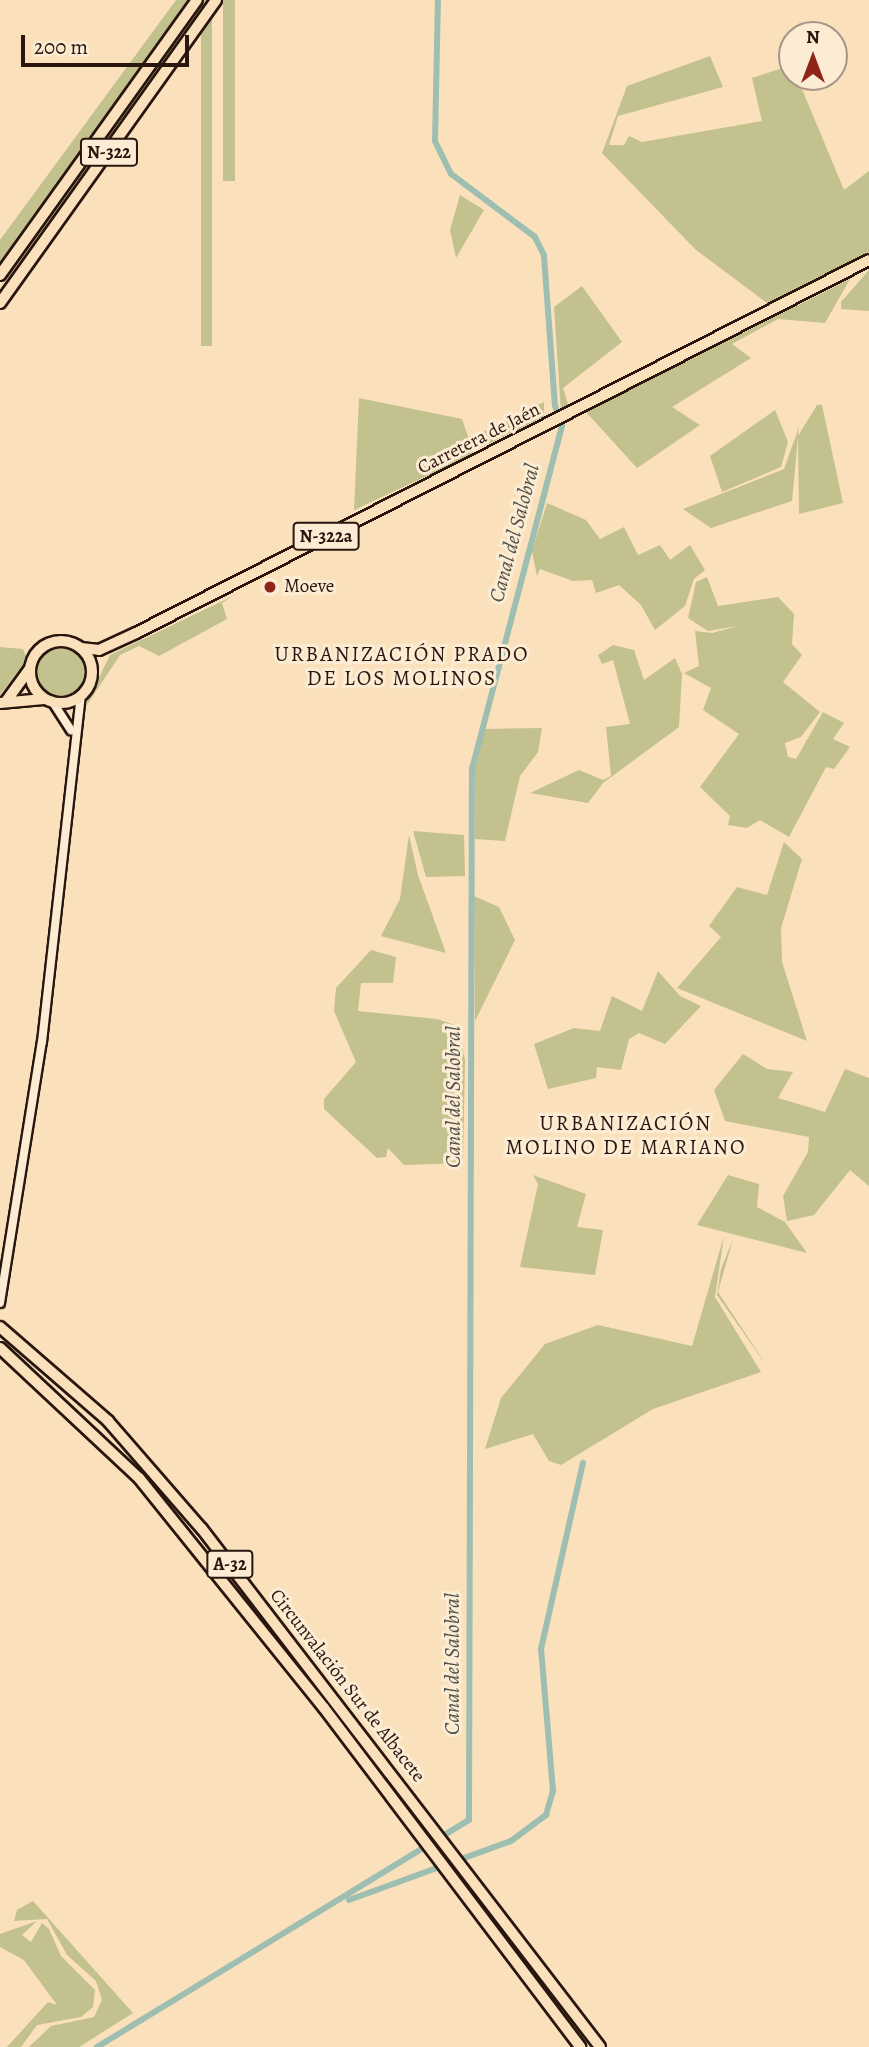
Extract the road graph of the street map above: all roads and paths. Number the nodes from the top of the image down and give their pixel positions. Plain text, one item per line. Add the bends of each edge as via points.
1 (197, 0) edge
2 (216, 0) edge
3 (869, 260) edge
4 (0, 275) edge
5 (0, 303) edge
6 (81, 648) junction
7 (104, 648) junction
8 (31, 666) junction
9 (92, 676) junction
10 (81, 696) junction
11 (49, 700) junction
12 (3, 702) edge
13 (72, 736) junction
14 (0, 1303) edge
15 (0, 1327) edge
16 (0, 1348) edge
17 (580, 2047) edge
18 (600, 2047) edge

1 - 4 highway, N-322
2 - 5 highway, N-322
3 - 7 highway, Carretera de Jaén / N-322a
6 - 7 highway, Carretera de Jaén / N-322a
6 - 8 highway, N-322a via 50,644
6 - 9 highway
7 - 9 highway
8 - 11 highway via 34,688
8 - 12 highway, N-322a
9 - 10 highway
10 - 11 highway, N-322a
10 - 13 street
11 - 12 highway, N-322a
11 - 13 street via 67,718
13 - 14 street via 42,1042
15 - 18 highway, Circunvalación Sur de Albacete / A-32 via 152,1469 422,1811
16 - 17 highway, Circunvalación Sur de Albacete / A-32 via 139,1478

